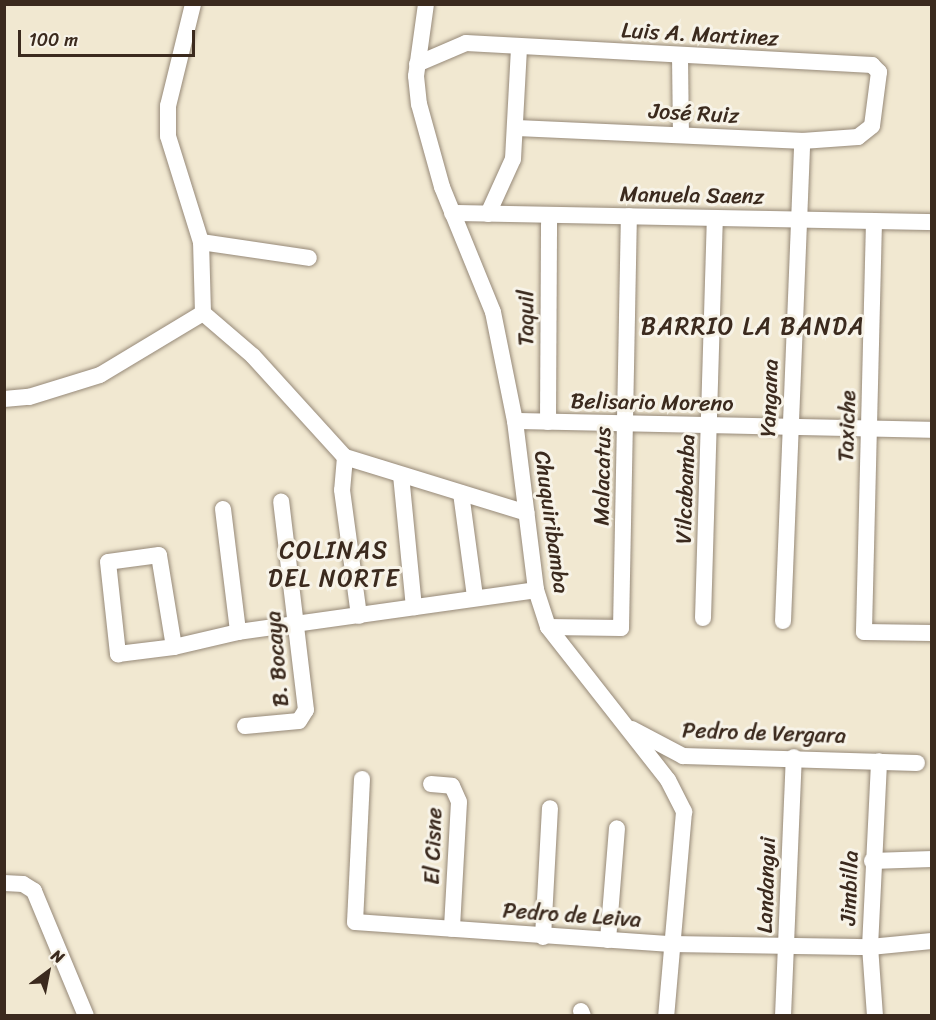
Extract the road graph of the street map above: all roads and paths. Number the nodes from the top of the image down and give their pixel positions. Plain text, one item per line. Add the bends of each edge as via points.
1 (193, 4) edge
2 (426, 4) edge
3 (519, 46) junction
4 (680, 56) junction
5 (417, 64) junction
6 (519, 128) junction
7 (866, 133) joint
8 (681, 135) junction
9 (802, 141) junction
10 (452, 213) junction
11 (488, 214) junction
12 (549, 215) junction
13 (629, 216) junction
14 (715, 218) junction
15 (799, 219) junction
16 (874, 221) junction
17 (932, 222) edge
18 (201, 242) junction
19 (309, 258) dead end
20 (203, 313) junction
21 (4, 399) edge
22 (515, 422) junction
23 (548, 422) junction
24 (625, 423) junction
25 (710, 425) junction
26 (790, 427) junction
27 (869, 428) junction
28 (932, 430) edge
29 (345, 457) junction
30 (401, 475) junction
31 (460, 493) junction
32 (281, 501) dead end
33 (223, 509) dead end
34 (527, 513) junction
35 (536, 590) junction
36 (475, 597) junction
37 (414, 606) junction
38 (359, 616) junction
39 (704, 618) dead end
40 (783, 621) dead end
41 (298, 625) junction
42 (548, 627) junction
43 (238, 632) junction
44 (932, 633) edge
45 (174, 647) junction
46 (618, 720) junction
47 (244, 726) dead end
48 (794, 757) junction
49 (879, 761) junction
50 (917, 763) dead end
51 (362, 779) dead end
52 (432, 784) dead end
53 (550, 808) dead end
54 (616, 828) dead end
55 (932, 859) edge
56 (872, 861) junction
57 (4, 883) edge
58 (452, 929) junction
59 (543, 937) junction
60 (608, 940) junction
61 (932, 941) edge
62 (671, 944) junction
63 (787, 946) junction
64 (870, 947) junction
65 (86, 1016) edge
66 (666, 1016) edge
67 (783, 1016) edge
68 (875, 1016) edge

1 - 18 street via 168,106 168,136
2 - 5 street, Chuquiribamba
3 - 4 street, Luis A. Martinez
3 - 5 street, Luis A. Martinez via 466,43
3 - 6 street
4 - 7 street, Luis A. Martinez via 877,69 872,126
4 - 8 street
5 - 10 street, Chuquiribamba via 425,137
6 - 8 street, José Ruiz
6 - 11 street via 508,177
7 - 9 street, José Ruiz
8 - 9 street, José Ruiz
9 - 15 street, Yangana
10 - 11 street, Manuela Saenz
10 - 22 street, Chuquiribamba via 494,312
11 - 12 street, Manuela Saenz
12 - 13 street, Manuela Saenz
12 - 23 street, Taquil
13 - 14 street, Manuela Saenz
13 - 24 street, Malacatus
14 - 15 street, Manuela Saenz
14 - 25 street, Vilcabamba
15 - 16 street, Manuela Saenz
15 - 26 street, Yangana
16 - 17 street, Manuela Saenz
16 - 27 street, Taxiche
18 - 19 street
18 - 20 street
20 - 21 street via 100,375 29,397
20 - 29 street via 253,356
22 - 23 street, Belisario Moreno
22 - 34 street, Chuquiribamba
23 - 24 street, Belisario Moreno
24 - 25 street, Belisario Moreno
24 - 42 street, Malacatus via 621,628
25 - 26 street, Belisario Moreno
25 - 39 street, Vilcabamba
26 - 27 street, Belisario Moreno
26 - 40 street, Yangana
27 - 28 street, Belisario Moreno
27 - 44 street, Taxiche via 864,632
29 - 30 street
29 - 38 street via 342,490
30 - 31 street
30 - 37 street
31 - 34 street
31 - 36 street
32 - 41 street, B. Bocaya
33 - 43 street
34 - 35 street, Chuquiribamba
35 - 36 street
35 - 42 street, Chuquiribamba
36 - 37 street
37 - 38 street
38 - 41 street
41 - 43 street
41 - 47 street, B. Bocaya via 305,715 299,721
42 - 46 street, Chuquiribamba
43 - 45 street
45 - 45 street via 159,555 106,565 114,650 118,654
46 - 48 street, Pedro de Vergara via 683,756
46 - 62 street, Chuquiribamba via 674,788 684,812
48 - 49 street, Pedro de Vergara
48 - 63 street, Landangui
49 - 50 street, Pedro de Vergara
49 - 56 street, Jimbilla
51 - 58 street, Pedro de Leiva via 355,922
52 - 58 street, El Cisne via 452,786 459,802
53 - 59 street
54 - 60 street
55 - 56 street
56 - 64 street, Jimbilla
57 - 65 street via 23,884 34,891
58 - 59 street, Pedro de Leiva
59 - 60 street, Pedro de Leiva
60 - 62 street, Pedro de Leiva
61 - 64 street, Pedro de Leiva
62 - 63 street, Pedro de Leiva
62 - 66 street, Chuquiribamba
63 - 64 street, Pedro de Leiva
63 - 67 street, Landangui
64 - 68 street, Jimbilla

